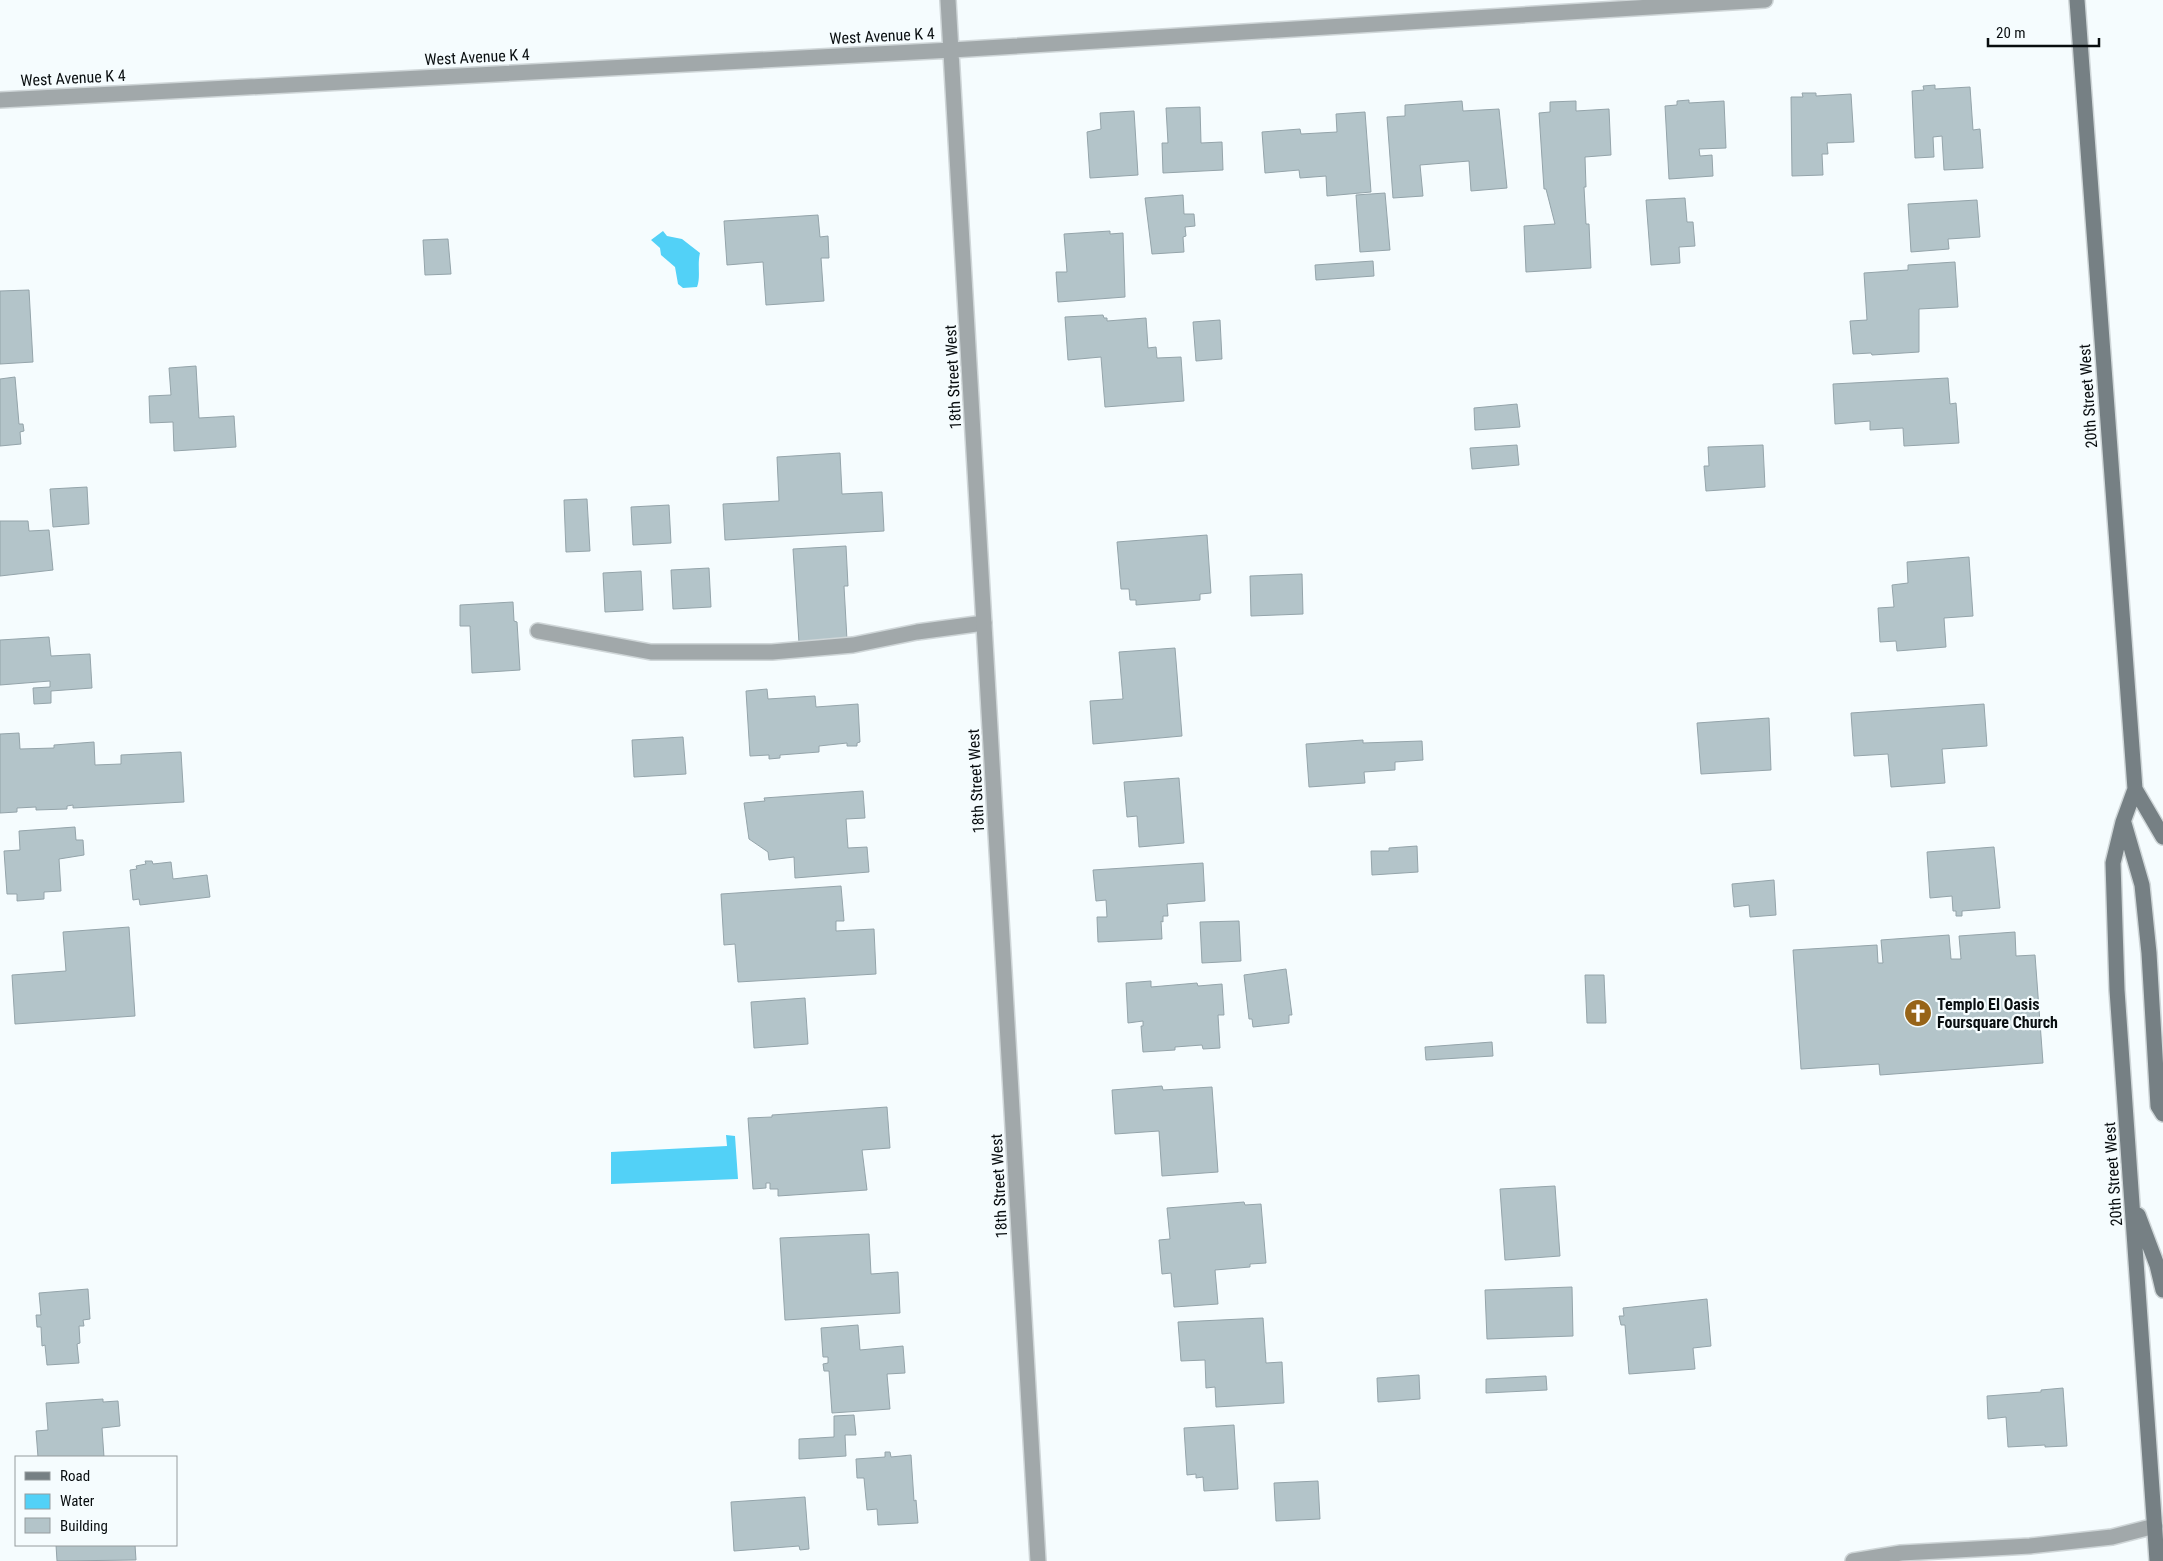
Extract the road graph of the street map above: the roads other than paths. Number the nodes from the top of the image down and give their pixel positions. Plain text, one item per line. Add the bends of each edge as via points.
1 (948, 0) edge
2 (1765, 0) edge
3 (2077, 0) edge
4 (952, 50) junction
5 (0, 100) edge
6 (984, 624) junction
7 (538, 631) dead end
8 (2135, 789) junction
9 (2123, 822) junction
10 (2163, 838) edge
11 (2163, 1114) edge
12 (2133, 1202) junction
13 (2163, 1290) edge
14 (2159, 1522) edge
15 (1038, 1561) edge
16 (1853, 1561) edge
17 (2157, 1561) edge

1 - 4 street, 18th Street West
2 - 4 street, West Avenue K 4
3 - 8 main road, 20th Street West
4 - 5 street, West Avenue K 4
4 - 6 street, 18th Street West
6 - 7 street via 917,632 853,645 772,652 651,652
6 - 15 street, 18th Street West
8 - 9 main road, 20th Street West
8 - 10 main road, 20th Street West
9 - 11 main road via 2142,885 2158,1106
9 - 12 main road, 20th Street West via 2113,863 2117,990
12 - 13 main road
12 - 14 main road, 20th Street West
14 - 16 street via 2112,1537 2030,1546 1901,1553
14 - 17 main road, 20th Street West

